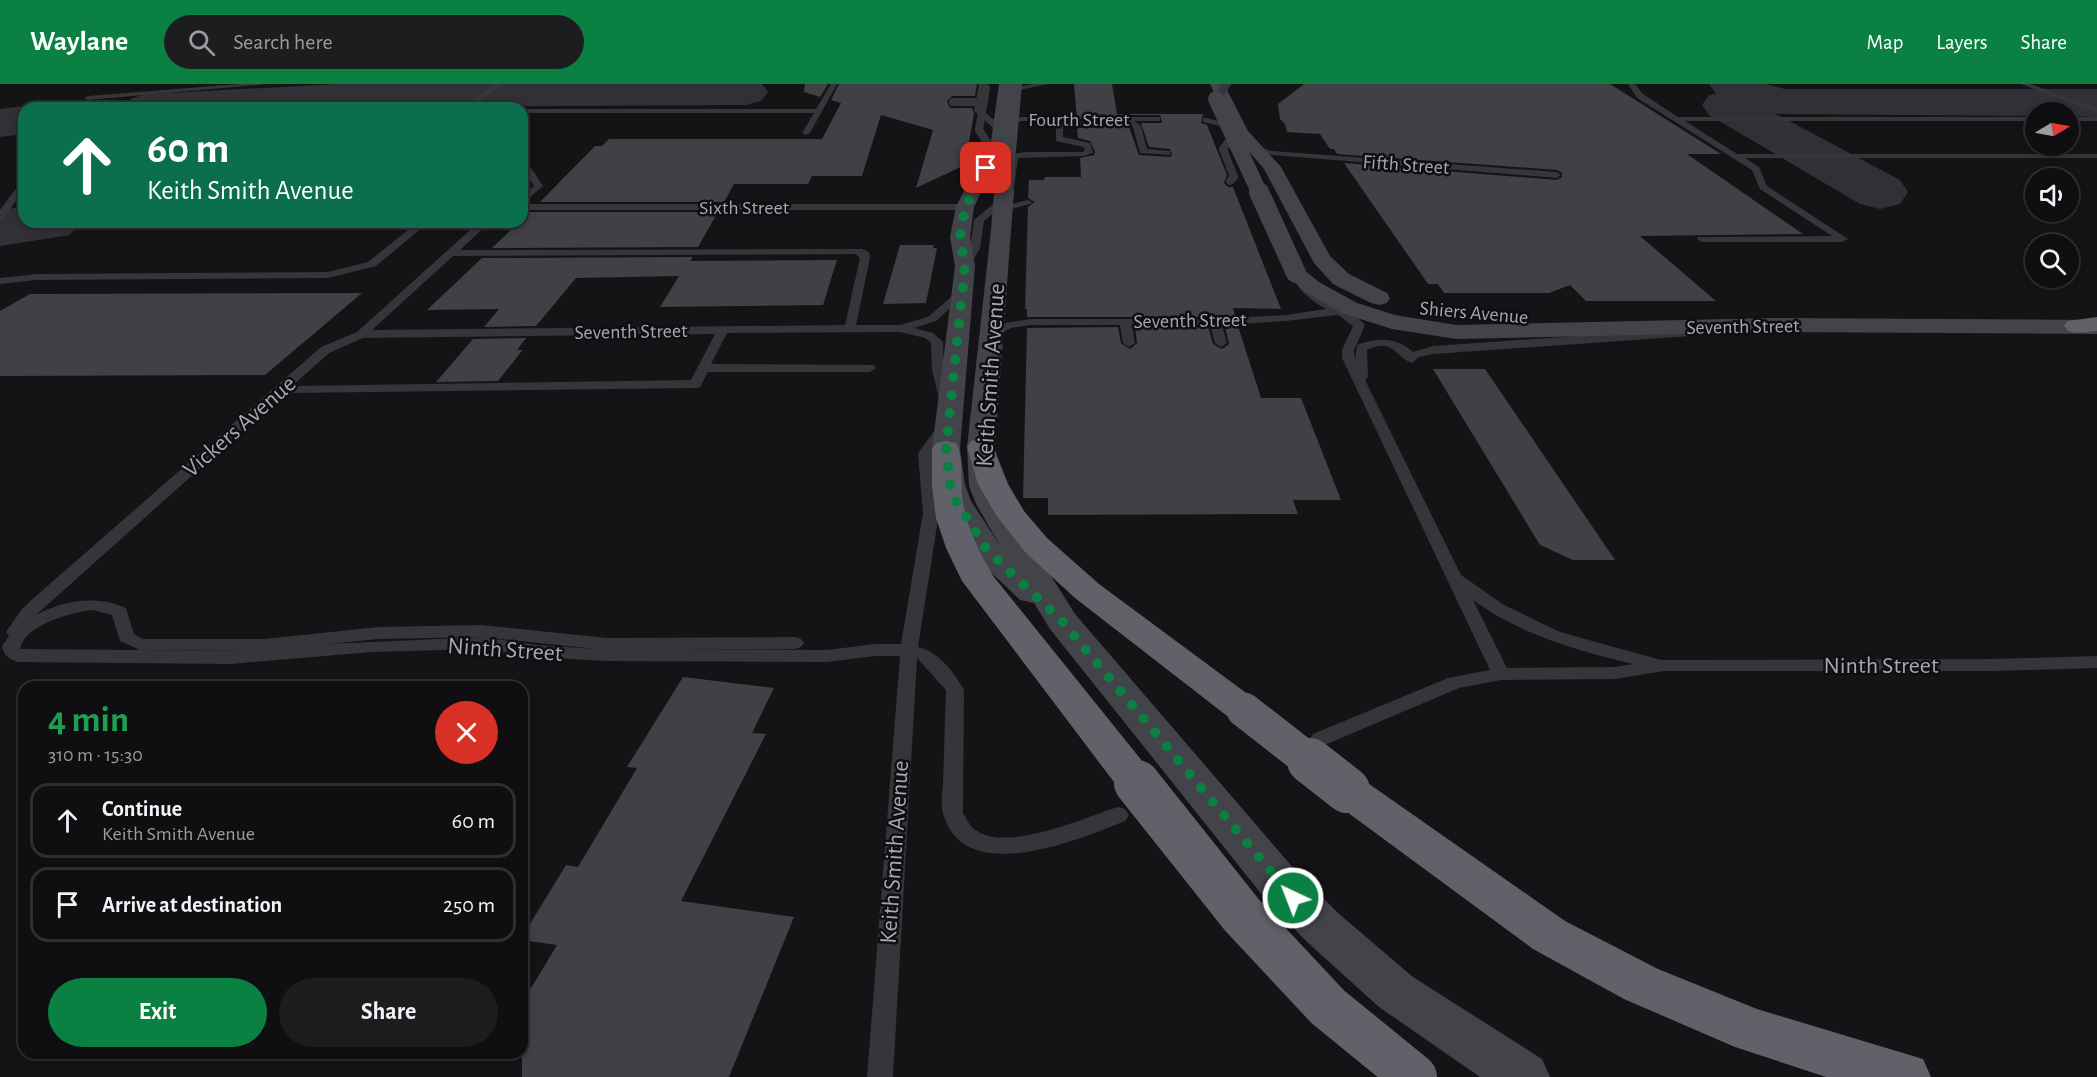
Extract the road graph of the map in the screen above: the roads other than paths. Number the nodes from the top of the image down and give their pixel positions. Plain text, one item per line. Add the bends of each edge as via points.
1 (265, 84) edge
2 (500, 84) edge
3 (834, 84) edge
4 (1044, 84) edge
5 (1209, 84) edge
6 (1227, 84) edge
7 (1631, 84) edge
8 (2024, 84) edge
9 (984, 86) edge
10 (1009, 86) edge
11 (1217, 92) edge
12 (88, 97) dead end
13 (474, 102) edge
14 (953, 102) dead end
15 (984, 102) junction
16 (528, 111) edge
17 (819, 111) junction
18 (2097, 111) edge
19 (1140, 114) dead end
20 (1675, 119) junction
21 (2025, 119) edge
22 (2079, 119) edge
23 (2097, 119) edge
24 (1206, 120) dead end
25 (1002, 128) junction
26 (806, 132) dead end
27 (1236, 132) junction
28 (1254, 148) junction
29 (1167, 153) dead end
30 (1220, 153) dead end
31 (1736, 156) junction
32 (2097, 156) edge
33 (1268, 160) junction
34 (1356, 161) junction
35 (1006, 172) junction
36 (1286, 172) junction
37 (1557, 175) dead end
38 (528, 176) edge
39 (1230, 181) dead end
40 (18, 192) edge
41 (528, 196) edge
42 (1028, 203) dead end
43 (528, 207) edge
44 (965, 207) junction
45 (985, 214) junction
46 (0, 217) edge
47 (417, 228) edge
48 (478, 228) edge
49 (1702, 239) dead end
50 (450, 254) junction
51 (965, 266) junction
52 (1296, 273) junction
53 (0, 281) edge
54 (962, 293) junction
55 (1340, 312) junction
56 (1125, 321) junction
57 (1390, 321) junction
58 (1215, 322) junction
59 (1775, 325) junction
60 (2090, 326) edge
61 (850, 328) junction
62 (901, 328) junction
63 (723, 330) junction
64 (361, 334) junction
65 (991, 335) junction
66 (1221, 343) dead end
67 (1129, 344) dead end
68 (870, 368) dead end
69 (703, 369) junction
70 (297, 390) dead end
71 (1364, 390) junction
72 (948, 428) junction
73 (981, 447) junction
74 (1456, 579) junction
75 (1062, 621) junction
76 (795, 643) dead end
77 (11, 646) junction
78 (909, 650) junction
79 (2097, 662) edge
80 (1664, 665) junction
81 (1501, 674) junction
82 (1320, 739) dead end
83 (1127, 799) junction
84 (880, 1077) edge
85 (1414, 1077) edge
86 (1524, 1077) edge
87 (1905, 1077) edge

1 - 12 lane
2 - 13 lane
3 - 17 lane
4 - 10 lane
5 - 11 street, Shiers Avenue
6 - 11 lane, bridge
7 - 20 lane via 1640,96
8 - 18 lane
9 - 15 lane, bridge
9 - 25 lane via 978,111
10 - 25 street, Keith Smith Avenue
10 - 35 street, Keith Smith Avenue, bridge
11 - 27 street, Shiers Avenue, bridge
14 - 15 lane, bridge
15 - 35 lane, bridge via 981,135
16 - 17 lane
17 - 26 lane
19 - 25 lane, Fourth Street via 1142,118 1153,119 1021,119
20 - 21 lane
20 - 31 lane
22 - 23 lane
24 - 27 lane
25 - 44 street, Keith Smith Avenue via 998,148
27 - 28 street, Shiers Avenue
27 - 39 lane, bridge via 1223,149 1234,177
27 - 52 street, Shiers Avenue, bridge
28 - 33 street, Shiers Avenue
28 - 34 lane, Fifth Street
29 - 45 lane via 1143,151 1137,126 1132,123 1061,123 1057,125 1059,139 1087,145 1089,152 1014,156 1008,196
30 - 33 lane via 1248,154
31 - 32 lane
31 - 49 lane via 1756,169 1763,187 1843,239
33 - 36 street, Shiers Avenue
34 - 36 lane
34 - 37 lane, Fifth Street
35 - 65 street, Keith Smith Avenue, bridge
36 - 59 street, Shiers Avenue via 1315,251 1329,269 1354,286 1392,302 1472,315
38 - 41 lane via 539,186
40 - 46 lane
42 - 45 lane
43 - 44 lane, Sixth Street
44 - 51 street, Keith Smith Avenue via 960,237
45 - 51 lane via 979,220 975,248
47 - 53 lane via 372,264 327,275 37,277
48 - 50 lane, Vickers Avenue
50 - 61 lane via 858,251 866,254
50 - 64 lane, Vickers Avenue
51 - 54 street, Keith Smith Avenue
52 - 55 lane via 1300,285 1312,297
52 - 57 street, Seventh Street via 1319,294
54 - 62 lane, Seventh Street via 932,319
54 - 72 street, Keith Smith Avenue
55 - 57 lane, Seventh Street
55 - 58 lane, Seventh Street
55 - 71 lane via 1359,327 1347,350
56 - 58 lane, Seventh Street
56 - 65 lane, Seventh Street via 1019,323
56 - 67 lane
57 - 59 street, Seventh Street via 1432,330 1480,333
58 - 66 lane
59 - 60 street, Seventh Street
59 - 71 lane via 1425,351 1412,359 1407,350 1388,343 1368,344 1361,348
61 - 62 lane, Seventh Street
61 - 63 lane, Seventh Street
62 - 72 lane, Seventh Street via 929,335 937,342
63 - 64 lane, Seventh Street
63 - 69 lane
64 - 77 lane, Vickers Avenue via 325,350 42,600 11,638
65 - 73 street, Keith Smith Avenue
68 - 69 lane
69 - 70 lane via 696,384
71 - 74 lane
72 - 75 street, Keith Smith Avenue via 950,485 972,530 987,550
72 - 78 lane, Keith Smith Avenue via 925,453 931,513
72 - 83 highway via 945,484 948,513 959,546
73 - 75 street, Keith Smith Avenue via 984,486 991,504
73 - 87 highway, bridge via 993,484 1011,515 1036,545 1087,591 1347,790 1549,935 1641,984 1753,1031
74 - 80 lane, Ninth Street via 1500,610 1546,633
74 - 81 lane
75 - 86 street via 1279,883 1322,927 1396,992
76 - 77 lane via 607,644 482,631 378,633 265,645 154,645 126,637 120,612 112,606 93,605 59,611 40,620 16,637
77 - 78 lane, Ninth Street via 18,656 231,658 372,646 482,643 606,655 828,656
78 - 83 lane via 924,654 955,690 953,813 966,835 998,845 1031,844 1065,836
78 - 84 lane, Keith Smith Avenue
79 - 80 lane, Ninth Street
80 - 81 lane, Ninth Street via 1615,673
81 - 82 lane, Ninth Street via 1455,682
83 - 85 highway, bridge via 1328,1007

